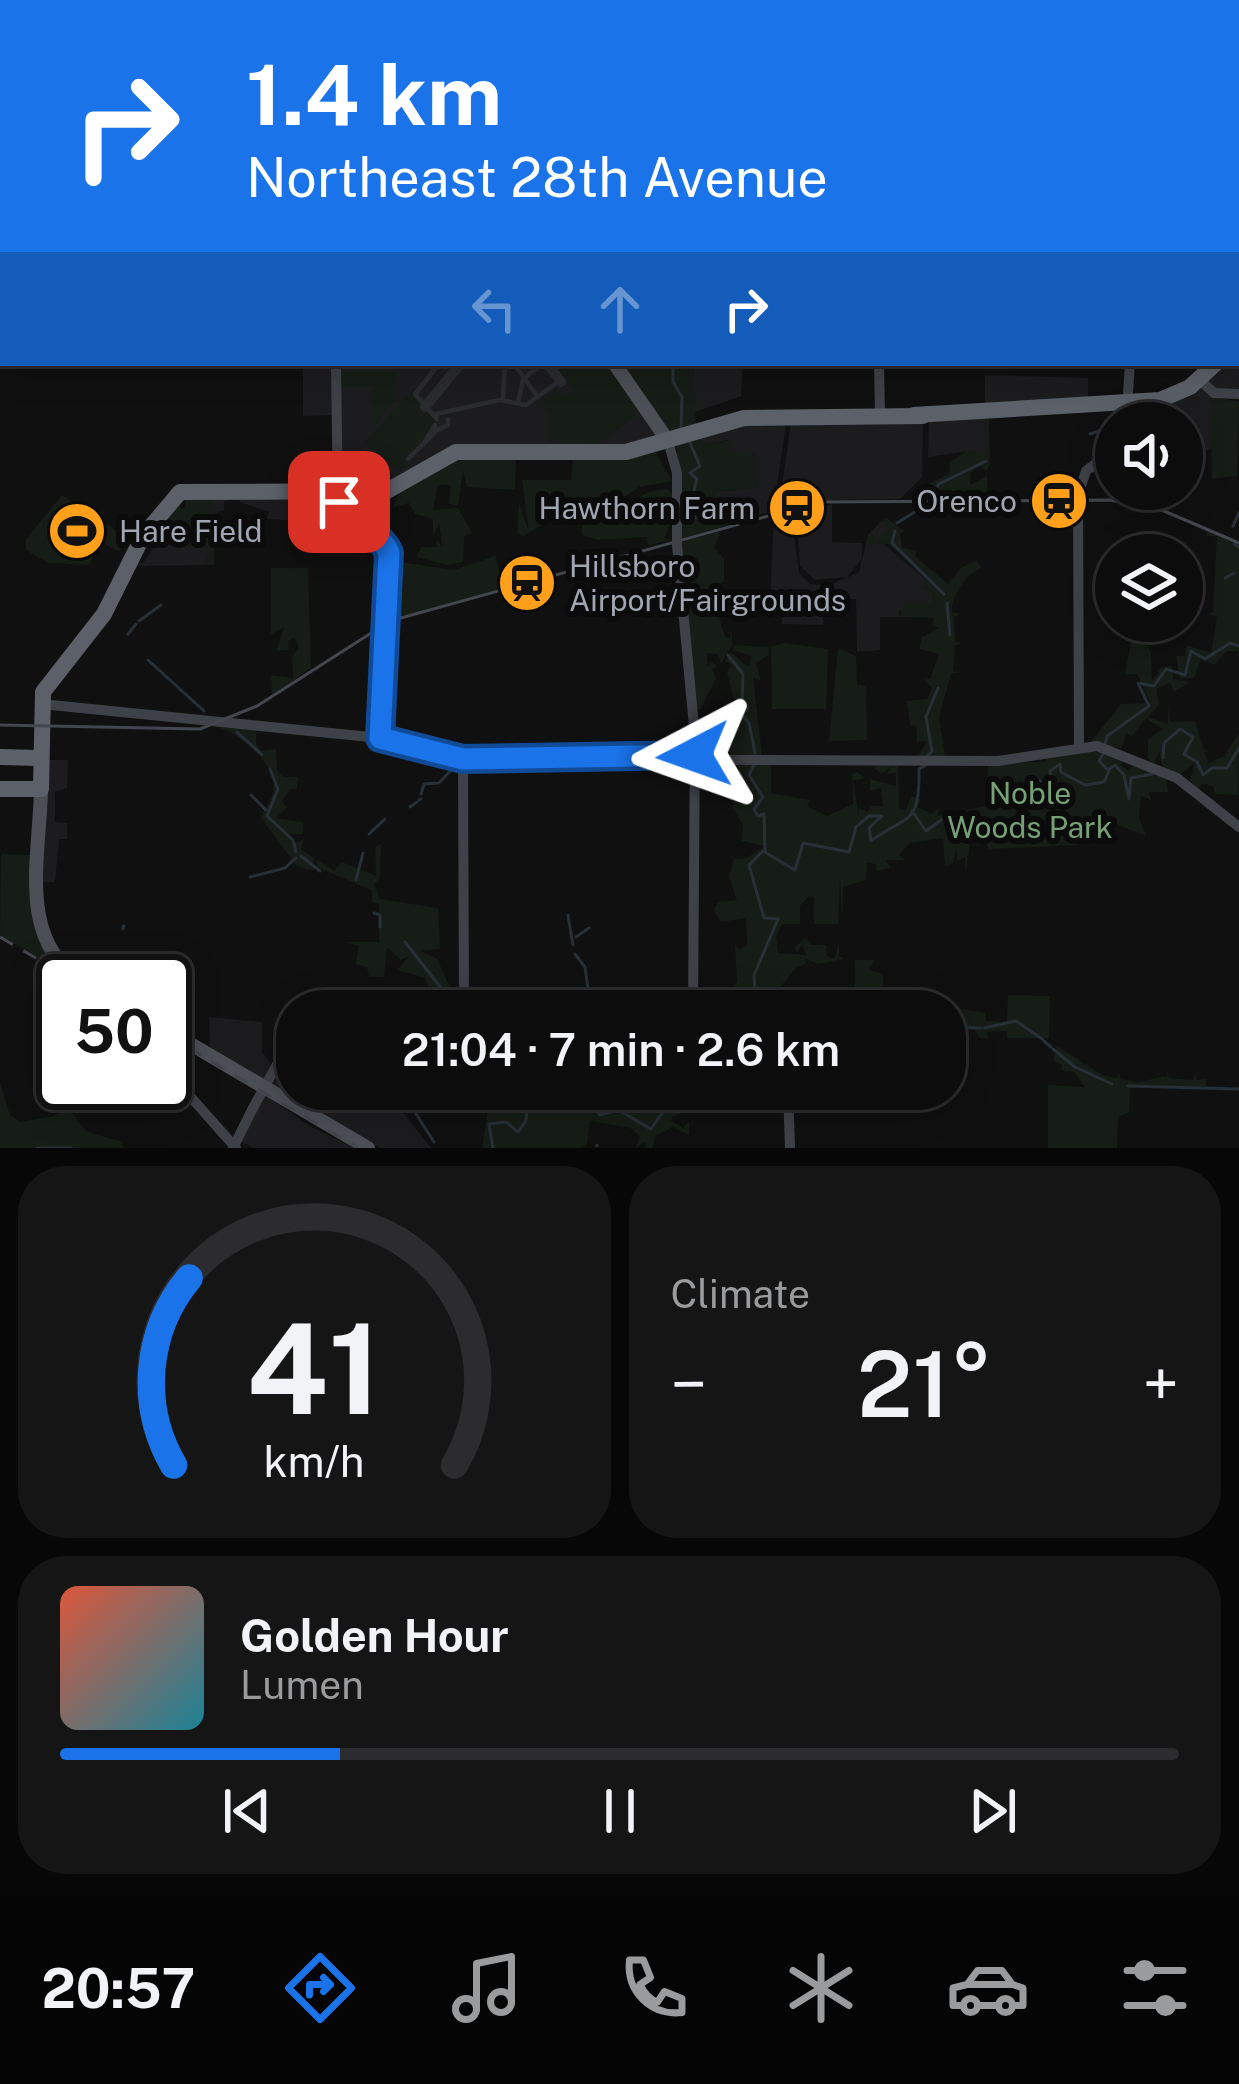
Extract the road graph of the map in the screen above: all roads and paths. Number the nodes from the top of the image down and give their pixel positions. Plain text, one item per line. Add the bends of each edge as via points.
1 (336, 366) edge
2 (618, 366) edge
3 (879, 366) edge
4 (1129, 366) edge
5 (1205, 372) edge
6 (1239, 394) edge
7 (1123, 402) edge
8 (1148, 402) edge
9 (1095, 408) edge
10 (881, 416) junction
11 (669, 440) junction
12 (1095, 463) edge
13 (338, 486) junction
14 (38, 700) junction
15 (380, 738) junction
16 (1079, 748) junction
17 (38, 756) junction
18 (694, 756) junction
19 (0, 757) edge
20 (463, 759) junction
21 (0, 789) edge
22 (36, 791) junction
23 (1239, 827) edge
24 (51, 954) edge
25 (464, 990) edge
26 (693, 990) edge
27 (192, 1048) edge
28 (276, 1064) edge
29 (262, 1097) junction
30 (192, 1099) edge
31 (789, 1110) edge
32 (234, 1148) edge
33 (368, 1148) edge
34 (790, 1148) edge

1 - 13 main road
2 - 11 main road
3 - 10 main road
4 - 7 main road
5 - 6 main road via 1212,393
5 - 8 highway
9 - 10 highway
10 - 11 highway via 737,419
11 - 13 highway via 618,453 456,452 384,490
11 - 18 main road
12 - 16 main road via 1078,495
13 - 14 highway via 189,490 164,509 104,614
13 - 15 main road via 340,514 380,538 389,555
14 - 15 main road
14 - 17 highway
15 - 20 main road
16 - 18 main road via 1001,760
16 - 23 main road via 1106,748 1158,769
17 - 19 highway
17 - 22 highway
18 - 20 main road
18 - 26 main road
20 - 25 main road
21 - 22 highway
22 - 24 main road via 38,919
27 - 29 main road
28 - 29 main road
29 - 32 main road
29 - 33 main road
30 - 32 main road
31 - 34 main road

